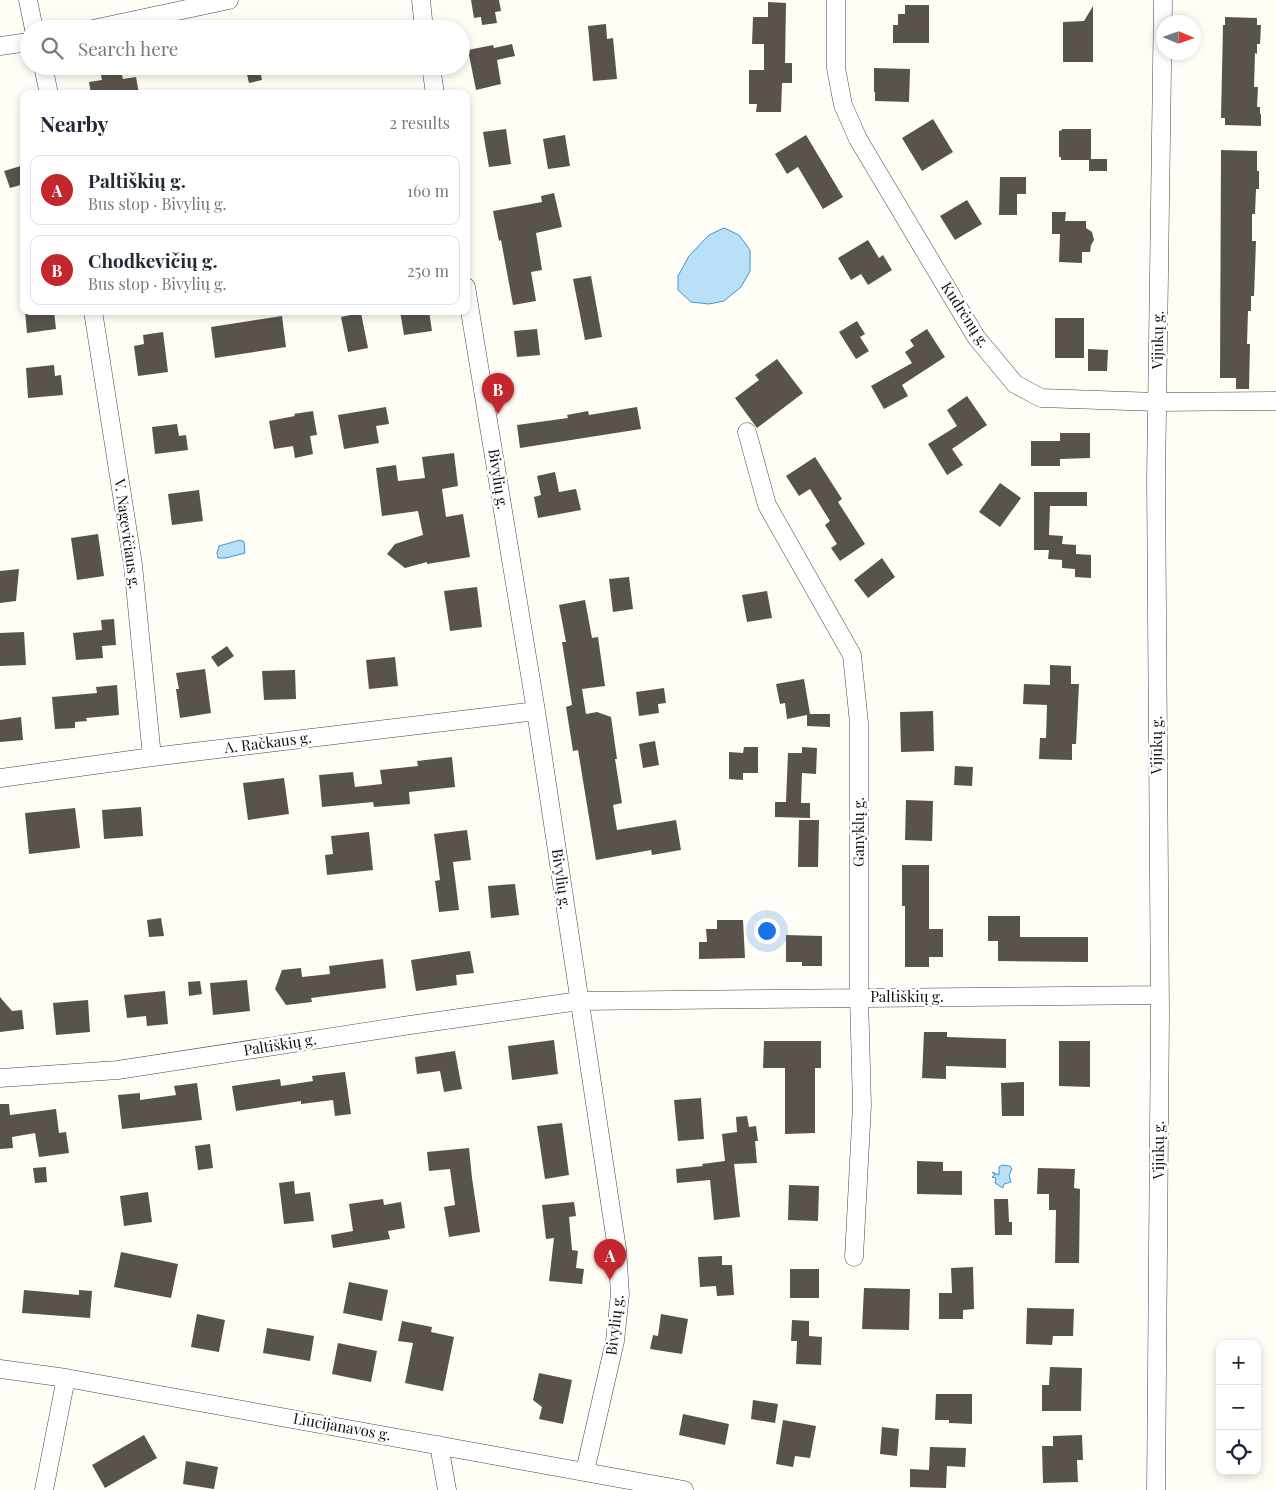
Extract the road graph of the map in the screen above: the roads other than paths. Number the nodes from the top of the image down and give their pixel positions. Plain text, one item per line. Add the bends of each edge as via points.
1 (28, 0) edge
2 (229, 0) edge
3 (420, 0) edge
4 (836, 0) edge
5 (1163, 0) edge
6 (32, 20) edge
7 (136, 20) edge
8 (423, 20) edge
9 (20, 43) edge
10 (0, 46) edge
11 (45, 75) edge
12 (432, 75) edge
13 (48, 90) edge
14 (434, 90) edge
15 (470, 311) edge
16 (94, 315) edge
17 (1276, 400) edge
18 (1157, 402) junction
19 (747, 432) dead end
20 (536, 711) junction
21 (152, 757) junction
22 (0, 778) edge
23 (1159, 995) junction
24 (859, 997) junction
25 (579, 1001) junction
26 (0, 1078) edge
27 (854, 1258) dead end
28 (0, 1368) edge
29 (66, 1378) junction
30 (439, 1445) junction
31 (585, 1471) junction
32 (44, 1490) edge
33 (447, 1490) edge
34 (684, 1490) edge
35 (1156, 1490) edge

1 - 6 street
2 - 7 street
3 - 8 street
4 - 18 street, Kudrėnų g. via 836,68 843,105 858,139 976,337 1016,384 1041,398
5 - 18 street, Vijūkų g.
9 - 10 street
11 - 13 street
12 - 14 street
15 - 20 street, Bivylių g.
16 - 21 street, V. Nagevičiaus g. via 133,565
17 - 18 street, Kudrėnų g.
18 - 23 street, Vijūkų g.
19 - 24 street, Ganyklų g. via 767,505 852,655 859,723
20 - 21 street, A. Račkaus g.
20 - 25 street, Bivylių g.
21 - 22 street, A. Račkaus g.
23 - 24 street, Paltiškių g.
23 - 35 street, Vijūkų g.
24 - 25 street, Paltiškių g.
24 - 27 street, Ganyklų g. via 862,1105
25 - 26 street, Paltiškių g. via 118,1070
25 - 31 street, Bivylių g. via 617,1249 620,1294 615,1341
28 - 29 street, Liucijanavos g.
29 - 30 street, Liucijanavos g.
29 - 32 street
30 - 31 street, Liucijanavos g.
30 - 33 street
31 - 34 street, Liucijanavos g.

